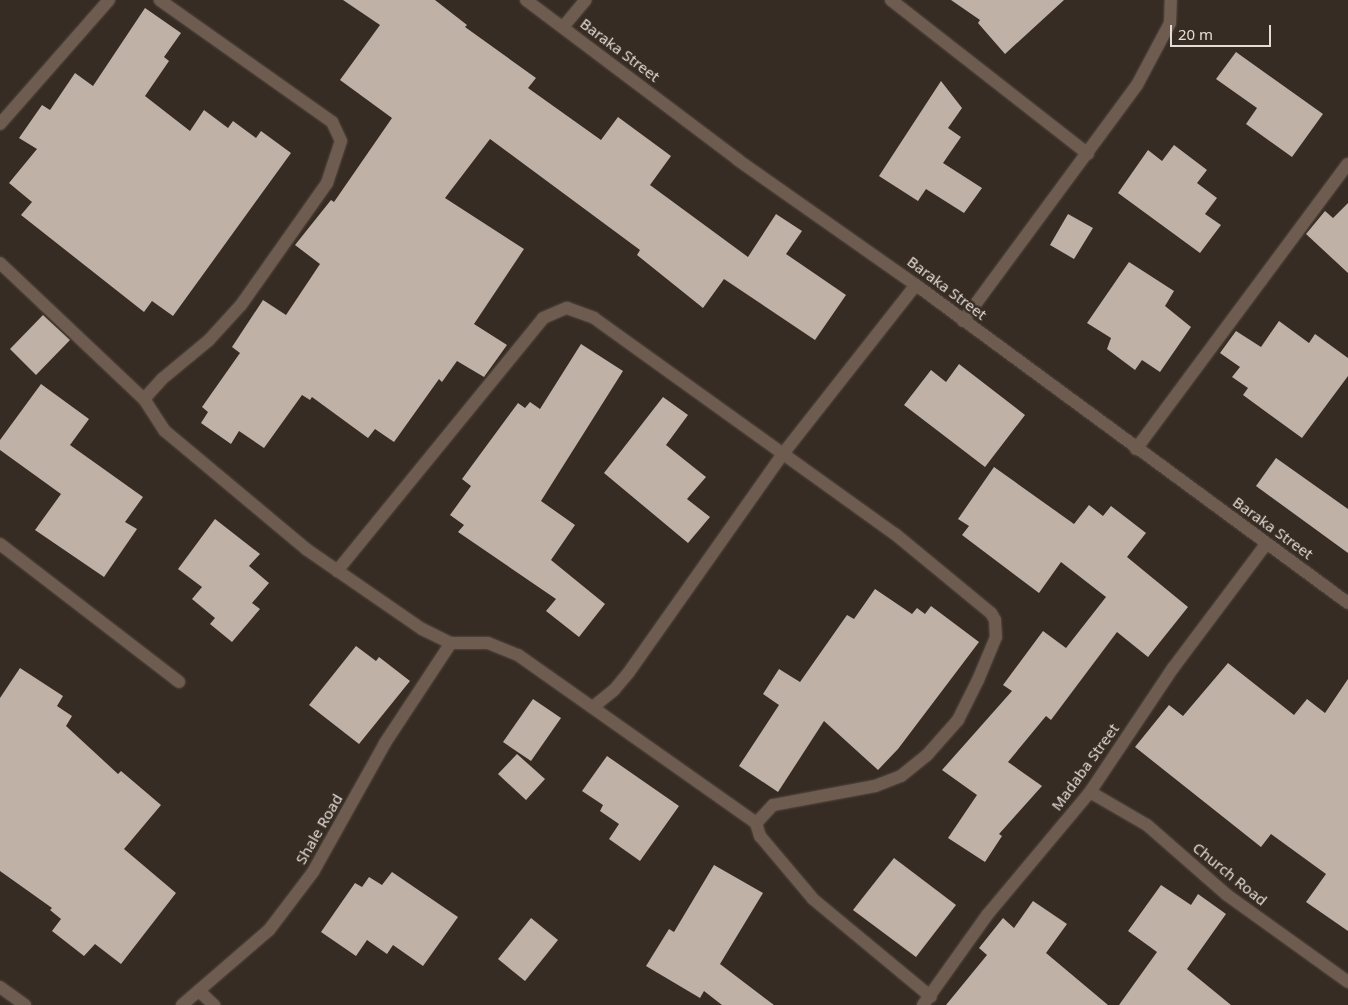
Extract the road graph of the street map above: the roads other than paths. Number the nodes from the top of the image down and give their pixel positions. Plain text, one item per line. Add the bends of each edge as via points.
1 (109, 0) edge
2 (160, 0) edge
3 (526, 0) edge
4 (586, 0) edge
5 (891, 0) edge
6 (1171, 0) edge
7 (563, 27) junction
8 (0, 124) edge
9 (1088, 154) junction
10 (1348, 164) edge
11 (0, 263) edge
12 (916, 285) junction
13 (963, 321) junction
14 (144, 399) junction
15 (1136, 449) junction
16 (782, 455) junction
17 (0, 544) edge
18 (1266, 544) junction
19 (337, 571) junction
20 (1348, 603) edge
21 (451, 643) junction
22 (179, 682) dead end
23 (593, 707) junction
24 (1090, 792) junction
25 (756, 823) junction
26 (1348, 982) edge
27 (0, 987) edge
28 (198, 992) junction
29 (927, 1001) edge
30 (25, 1005) edge
31 (182, 1005) edge
32 (214, 1005) edge

1 - 8 street
2 - 14 street via 332,122 342,141 327,183 241,306
3 - 7 street, Baraka Street
4 - 7 street
5 - 9 street
6 - 9 street via 1170,23 1137,85
7 - 12 street, Baraka Street via 738,160
9 - 13 street
10 - 15 street
11 - 14 street
12 - 13 street, Baraka Street
12 - 16 street
13 - 15 street, Baraka Street
14 - 19 street via 165,431 204,467
15 - 18 street, Baraka Street
16 - 19 street via 594,318 568,308 543,318
16 - 23 street via 629,672
16 - 25 street via 895,534 991,613 997,629 994,646 958,720 927,755 901,776 875,786 773,805
17 - 22 street
18 - 20 street, Baraka Street
18 - 24 street, Madaba Street via 1173,668
19 - 21 street via 422,629
21 - 23 street via 488,643 518,655
21 - 28 street, Shale Road via 385,743 314,872 269,930
23 - 25 street
24 - 26 street, Church Road via 1147,825 1227,895
24 - 29 street, Madaba Street via 988,914
25 - 29 street via 760,836 812,899
27 - 30 street
28 - 31 street, Shale Road
28 - 32 street

